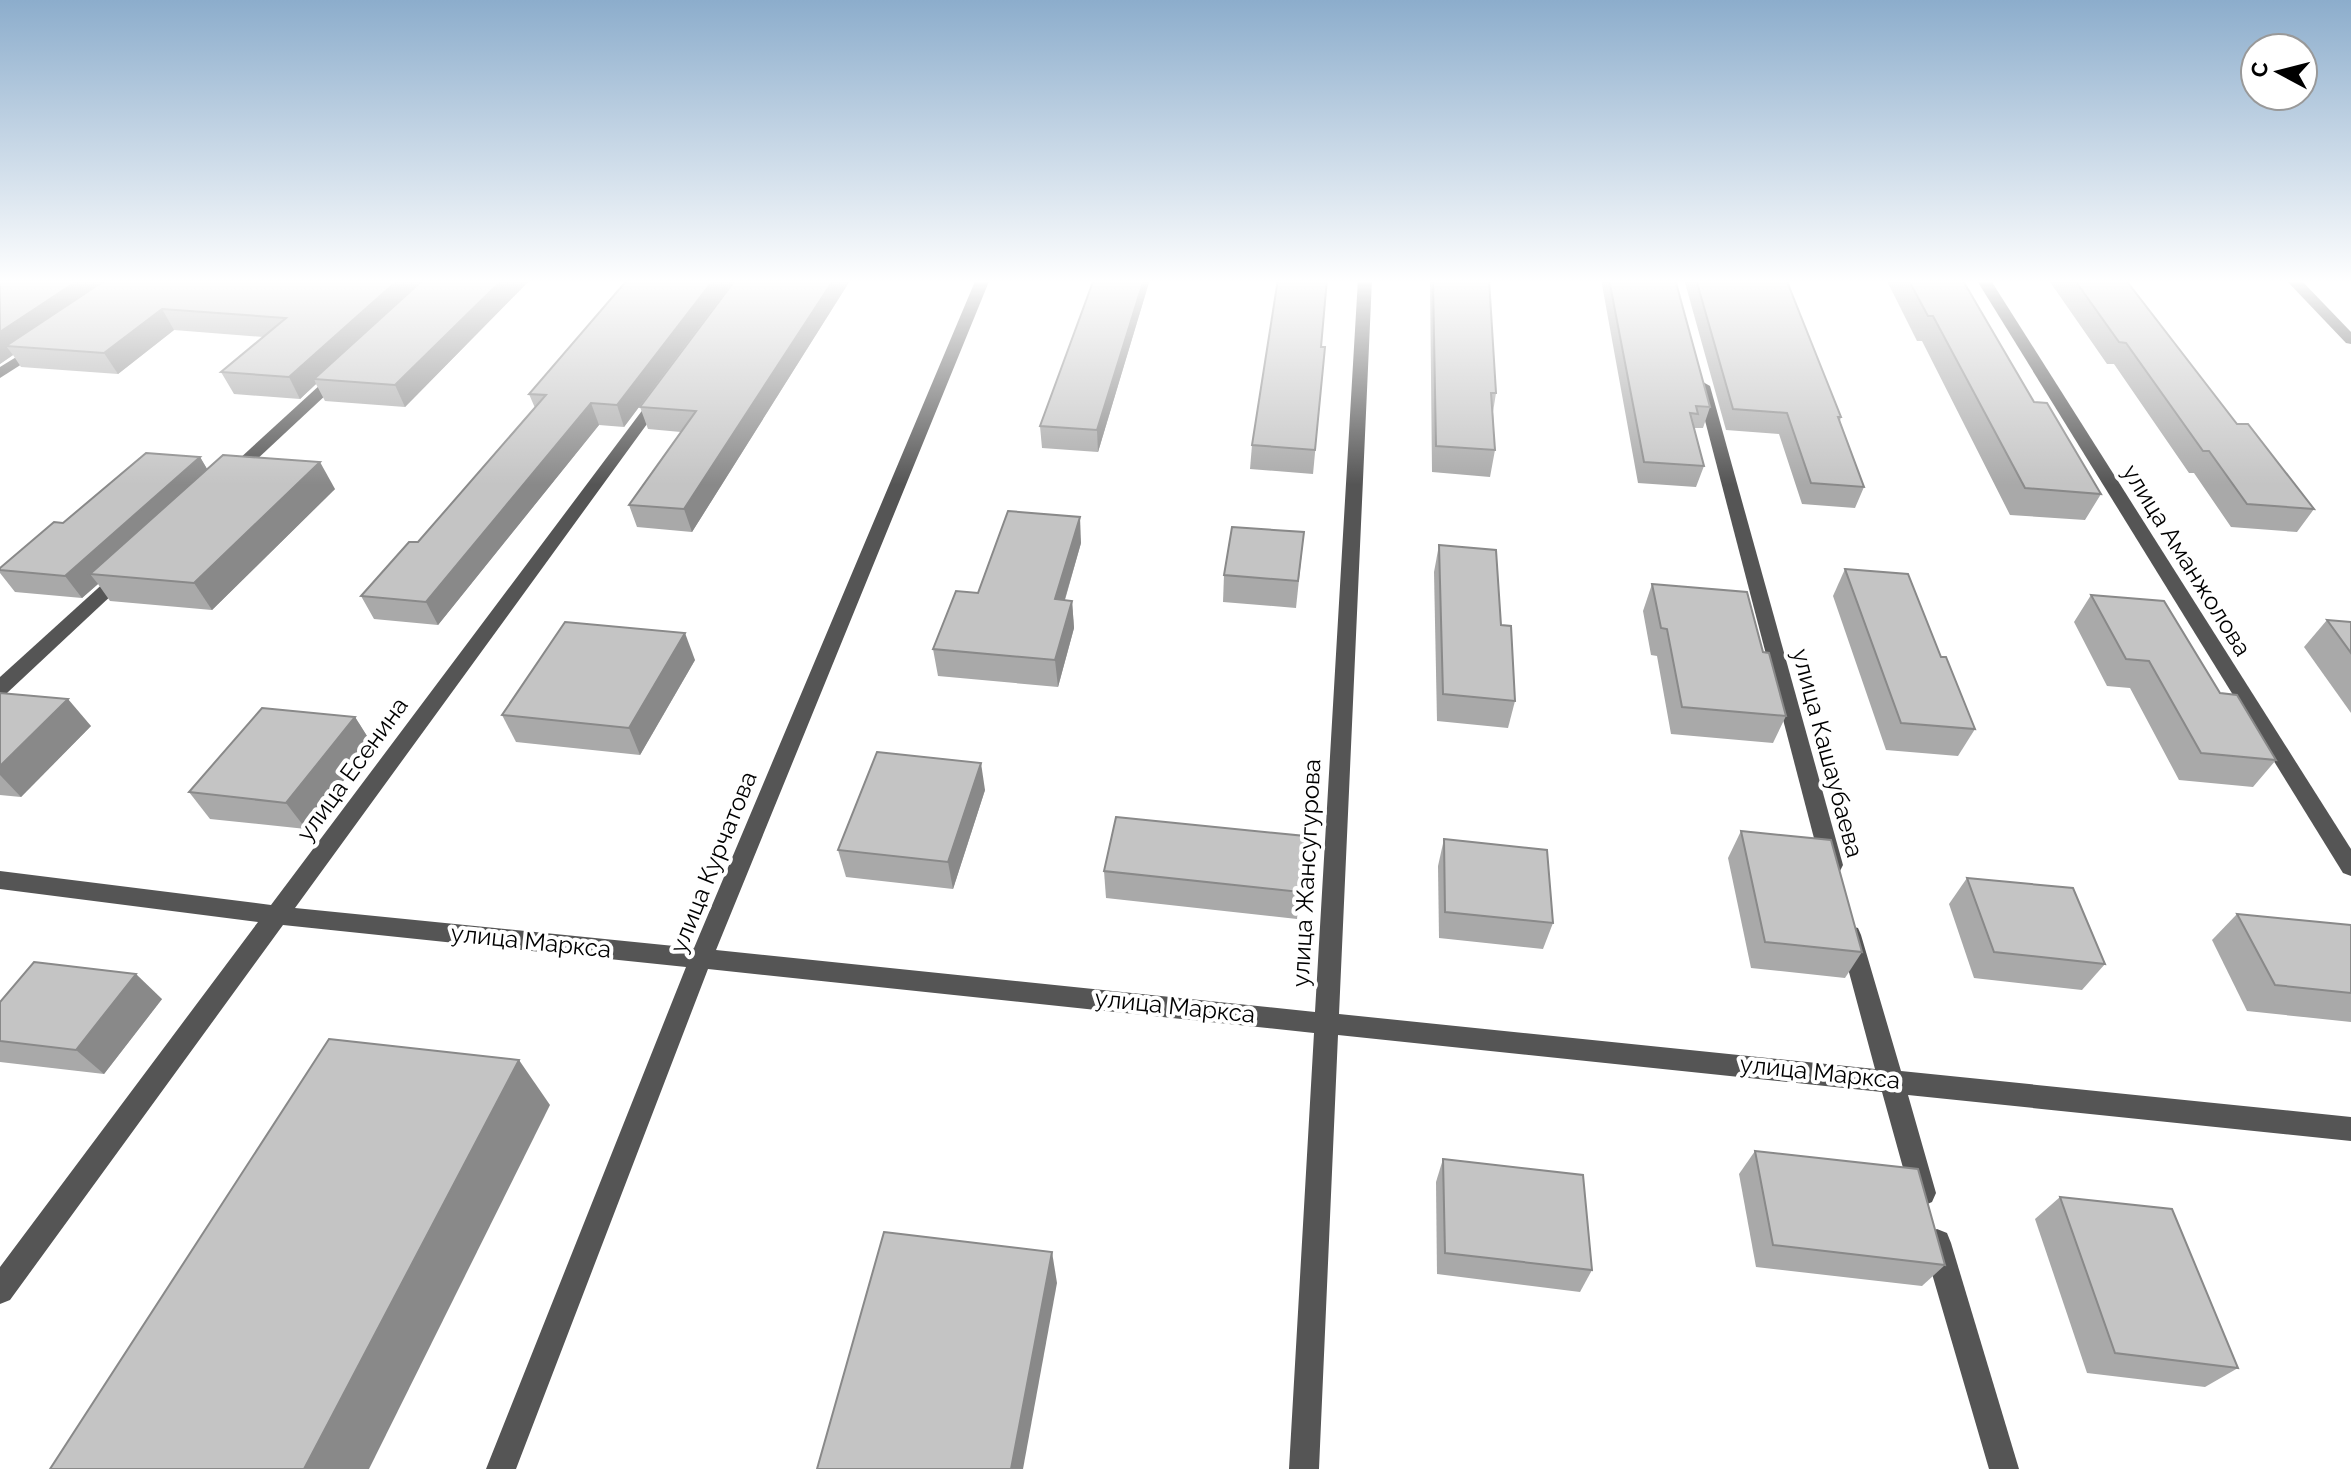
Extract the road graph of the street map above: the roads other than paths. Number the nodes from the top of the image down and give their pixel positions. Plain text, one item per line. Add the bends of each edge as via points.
1 (39, 348) edge
2 (955, 348) edge
3 (1361, 348) edge
4 (2026, 348) edge
5 (350, 365) edge
6 (1699, 371) edge
7 (0, 374) edge
8 (671, 381) edge
9 (222, 483) edge
10 (140, 559) edge
11 (0, 688) edge
12 (2351, 867) edge
13 (1835, 879) edge
14 (0, 880) edge
15 (1844, 910) edge
16 (277, 915) junction
17 (701, 958) junction
18 (1324, 1020) junction
19 (1889, 1079) junction
20 (2351, 1129) edge
21 (0, 1290) edge
22 (501, 1469) edge
23 (1304, 1469) edge
24 (2004, 1469) edge

1 - 7 street
2 - 17 street, улица Курчатова
3 - 18 street, улица Жансугурова
4 - 12 street, улица Аманжолова
5 - 9 street
6 - 13 street, улица Кашаубаева
8 - 16 street, улица Есенина
10 - 11 street
14 - 16 street, улица Маркса
15 - 19 street
16 - 17 street, улица Маркса
16 - 21 street, улица Есенина
17 - 18 street, улица Маркса
17 - 22 street, улица Курчатова
18 - 19 street, улица Маркса
18 - 23 street, улица Жансугурова
19 - 20 street, улица Маркса
19 - 24 street

